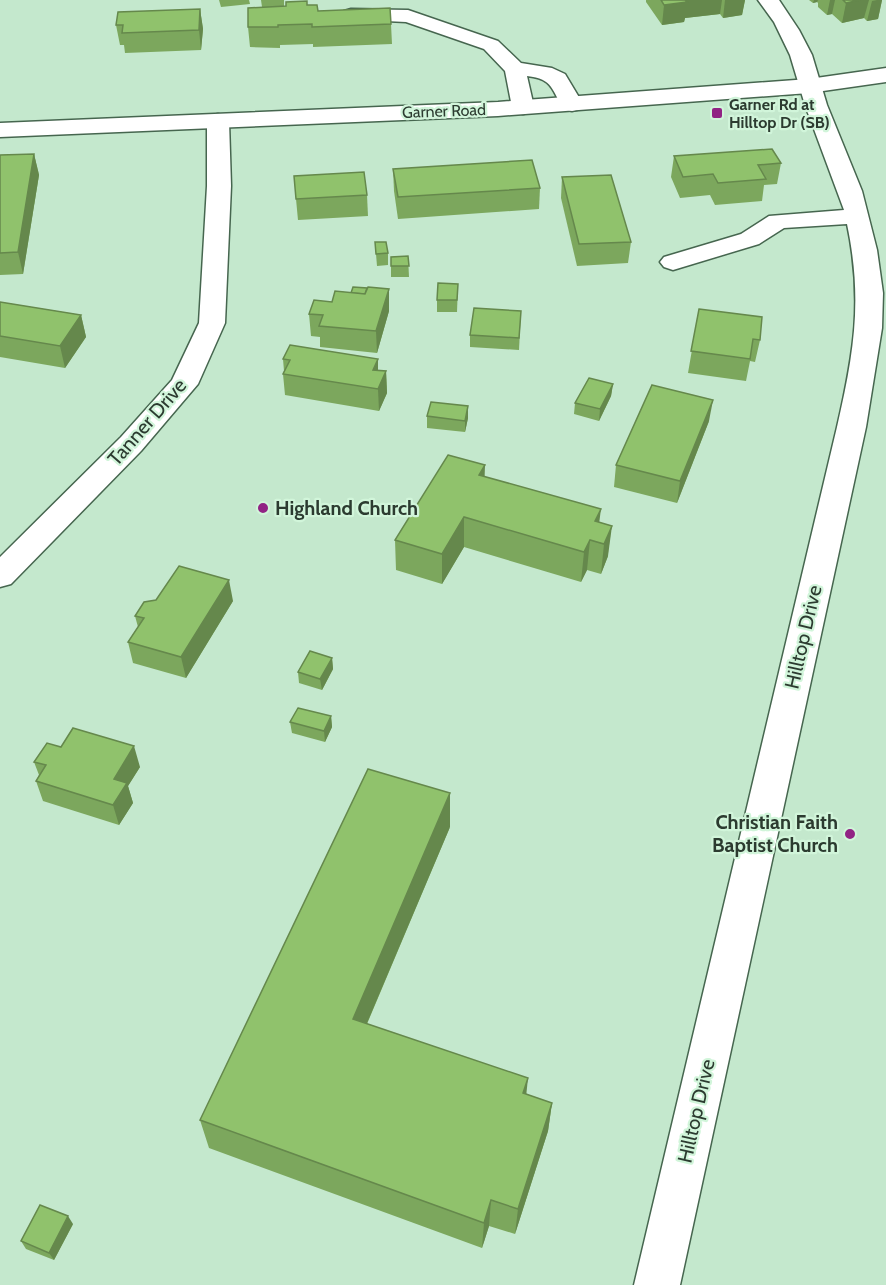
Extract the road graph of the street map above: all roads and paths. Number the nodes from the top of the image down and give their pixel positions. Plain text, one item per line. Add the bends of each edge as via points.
1 (768, 0) edge
2 (351, 15) edge
3 (514, 69) junction
4 (886, 75) edge
5 (809, 86) junction
6 (572, 104) junction
7 (523, 107) junction
8 (218, 121) junction
9 (0, 130) edge
10 (858, 216) junction
11 (673, 262) dead end
12 (0, 576) edge
13 (657, 1285) edge

1 - 5 street, Hilltop Drive via 805,64
2 - 3 street via 408,16 491,45
3 - 6 street via 544,71 560,79
3 - 7 street
4 - 5 street, Garner Road
5 - 6 street, Garner Road
5 - 10 street, Hilltop Drive
6 - 7 street, Garner Road
7 - 8 street, Garner Road
8 - 9 street, Garner Road
8 - 12 street, Tanner Drive via 219,197 212,323 184,384
10 - 11 street via 778,222 750,238
10 - 13 street, Hilltop Drive via 870,302 852,427

